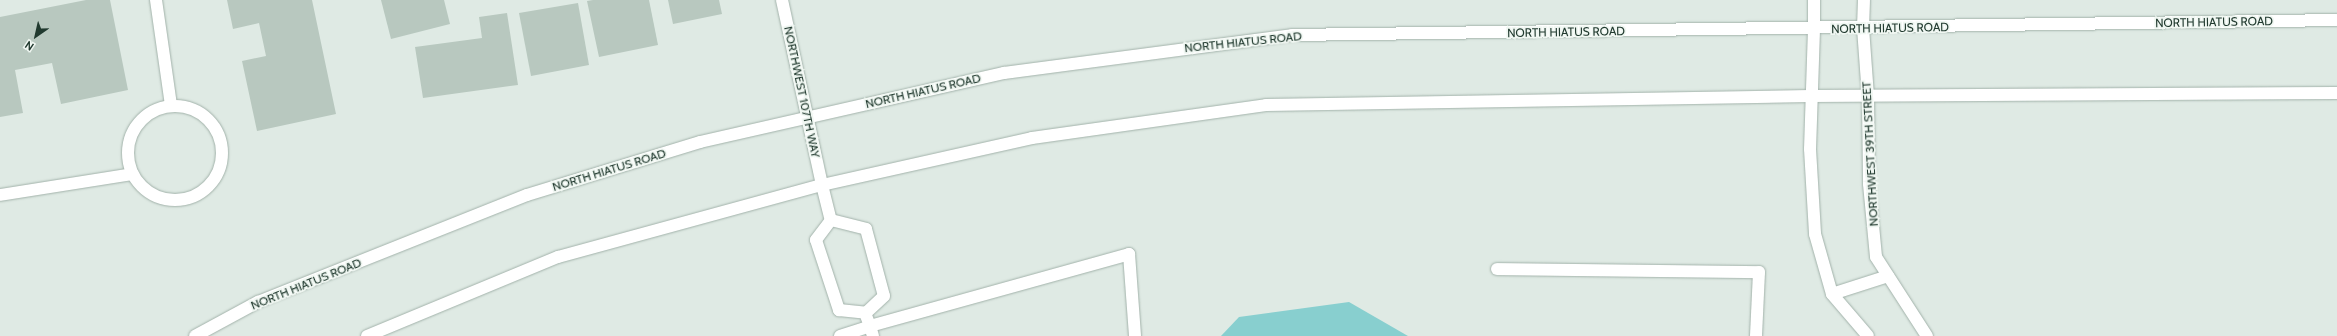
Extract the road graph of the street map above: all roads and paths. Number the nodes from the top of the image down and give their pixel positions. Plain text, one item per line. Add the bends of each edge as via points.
1 (156, 0) edge
2 (782, 0) edge
3 (1814, 0) edge
4 (1864, 0) edge
5 (2337, 20) edge
6 (1863, 28) junction
7 (1814, 29) junction
8 (2337, 93) edge
9 (1810, 96) junction
10 (1868, 96) junction
11 (171, 105) junction
12 (808, 118) junction
13 (132, 174) junction
14 (822, 185) junction
15 (0, 195) edge
16 (831, 220) junction
17 (1497, 269) dead end
18 (1888, 276) junction
19 (1832, 294) junction
20 (866, 314) junction
21 (871, 331) edge
22 (195, 336) edge
23 (367, 336) edge
24 (840, 336) edge
25 (1135, 336) edge
26 (1756, 336) edge
27 (1868, 336) edge
28 (1927, 336) edge

1 - 11 main road
2 - 12 main road, NORTHWEST 107TH WAY
3 - 7 main road
4 - 6 main road, NORTHWEST 39TH STREET
5 - 6 main road, NORTH HIATUS ROAD
6 - 7 main road, NORTH HIATUS ROAD
6 - 10 main road, NORTHWEST 39TH STREET
7 - 9 main road
7 - 12 main road, NORTH HIATUS ROAD via 1292,35 1004,73
8 - 10 main road
9 - 10 main road
9 - 14 main road via 1266,105 1032,138
9 - 19 main road via 1815,234
10 - 18 main road, NORTHWEST 39TH STREET via 1869,184 1876,257
11 - 13 main road via 150,113 134,129 128,143 128,159
11 - 13 main road via 200,112 212,122 220,138 222,156 218,174 207,188 191,197 173,200 155,196 142,187
12 - 14 main road, NORTHWEST 107TH WAY
12 - 22 main road, NORTH HIATUS ROAD via 700,142 527,195 258,302
13 - 15 main road
14 - 16 main road, NORTHWEST 107TH WAY
14 - 23 main road via 558,257
16 - 20 main road via 816,240 839,310
16 - 20 main road via 866,229 884,296
17 - 26 main road via 1759,272
18 - 19 main road
18 - 28 main road, NORTHWEST 39TH STREET
19 - 27 main road
20 - 21 main road
21 - 24 main road
21 - 25 main road via 1129,254

